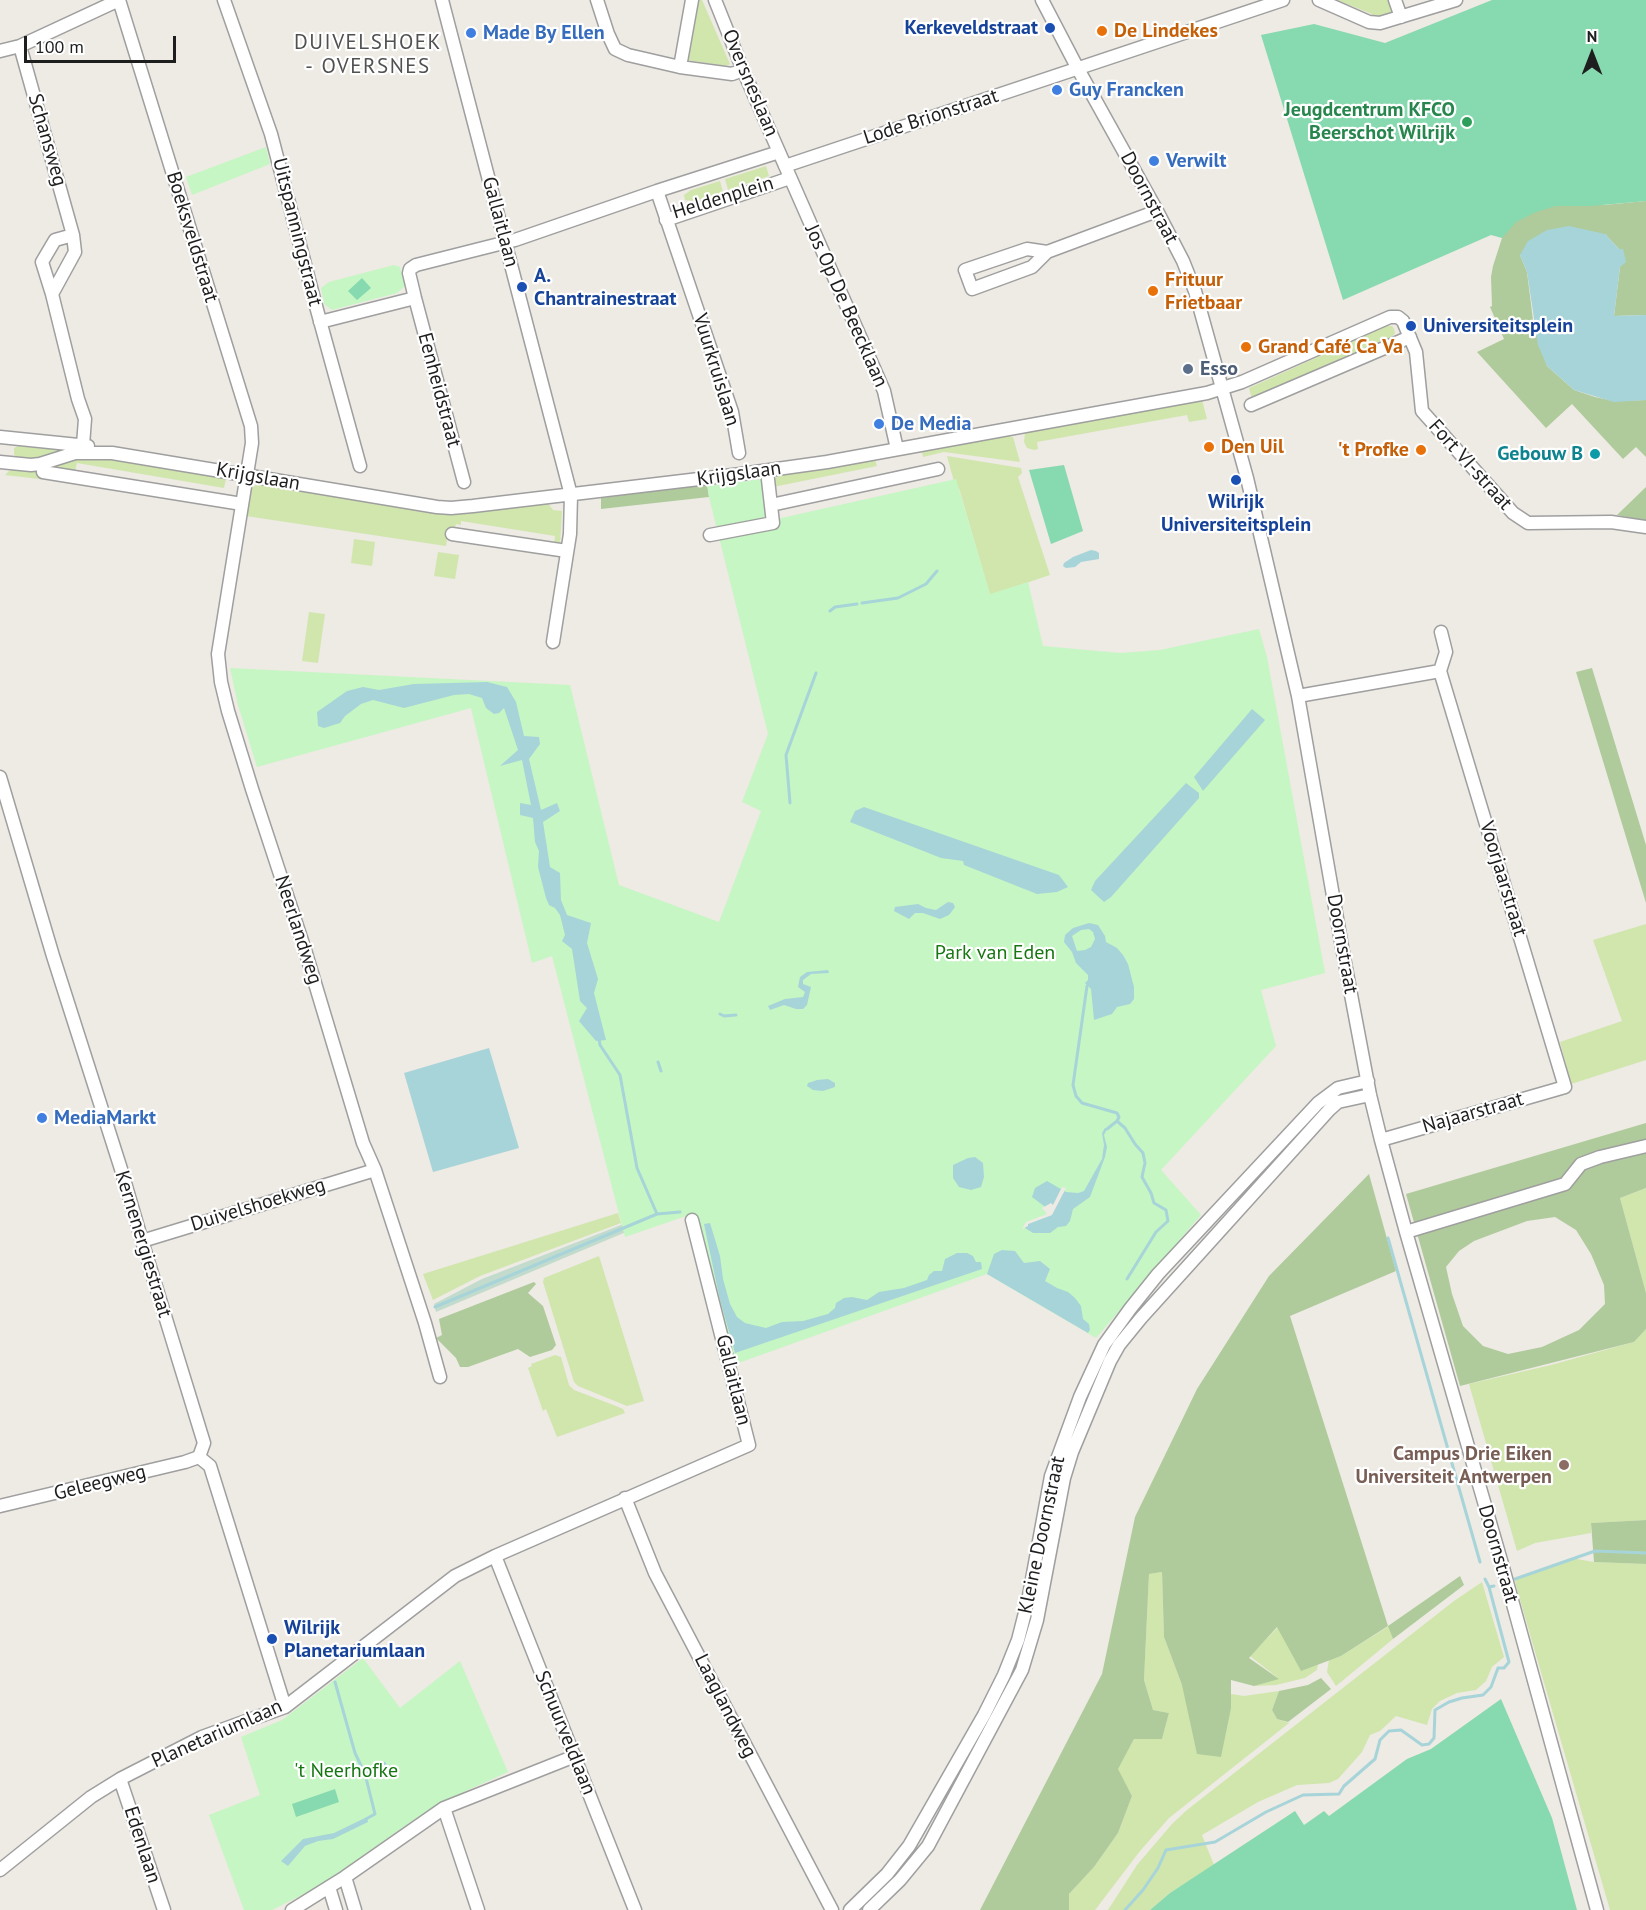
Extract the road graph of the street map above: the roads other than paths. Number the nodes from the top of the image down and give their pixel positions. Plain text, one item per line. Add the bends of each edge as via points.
1 (119, 0) edge
2 (224, 0) edge
3 (442, 0) edge
4 (597, 0) edge
5 (693, 0) edge
6 (715, 0) edge
7 (1042, 0) edge
8 (1283, 0) edge
9 (1319, 0) edge
10 (1395, 0) edge
11 (1456, 0) edge
12 (1401, 17) junction
13 (20, 46) junction
14 (0, 51) edge
15 (680, 67) junction
16 (1078, 69) junction
17 (743, 70) junction
18 (779, 152) junction
19 (785, 166) junction
20 (790, 178) junction
21 (657, 191) junction
22 (1157, 211) junction
23 (666, 219) junction
24 (73, 235) junction
25 (504, 242) junction
26 (1047, 252) junction
27 (52, 294) junction
28 (415, 298) junction
29 (320, 322) junction
30 (1354, 333) joint
31 (1410, 337) junction
32 (1223, 388) junction
33 (1251, 405) dead end
34 (0, 437) edge
35 (83, 445) junction
36 (897, 449) junction
37 (112, 453) junction
38 (738, 453) dead end
39 (0, 462) edge
40 (360, 466) dead end
41 (938, 470) dead end
42 (767, 471) junction
43 (43, 472) dead end
44 (247, 476) junction
45 (464, 482) dead end
46 (571, 495) junction
47 (242, 504) junction
48 (771, 505) junction
49 (1646, 527) edge
50 (452, 534) dead end
51 (710, 535) dead end
52 (567, 551) junction
53 (1441, 632) dead end
54 (553, 642) dead end
55 (1440, 671) junction
56 (1298, 696) junction
57 (0, 777) edge
58 (1368, 1081) junction
59 (1565, 1087) joint
60 (1370, 1095) junction
61 (1381, 1140) junction
62 (1646, 1146) edge
63 (375, 1170) junction
64 (692, 1220) dead end
65 (1406, 1232) junction
66 (142, 1241) junction
67 (440, 1377) dead end
68 (199, 1457) junction
69 (625, 1498) junction
70 (0, 1506) edge
71 (495, 1556) junction
72 (285, 1707) junction
73 (575, 1756) junction
74 (120, 1779) junction
75 (444, 1808) junction
76 (0, 1870) edge
77 (345, 1878) junction
78 (329, 1887) junction
79 (870, 1891) junction
80 (879, 1901) junction
81 (164, 1910) edge
82 (292, 1910) edge
83 (336, 1910) edge
84 (356, 1910) edge
85 (478, 1910) edge
86 (634, 1910) edge
87 (832, 1910) edge
88 (850, 1910) edge
89 (869, 1910) edge
90 (1597, 1910) edge

1 - 13 street
1 - 44 street, Boeksveldstraat via 251,426
2 - 29 street, Uitspanningstraat via 272,134
3 - 25 street, Gallaitlaan
4 - 15 street via 615,49
5 - 15 street
6 - 17 street, Oversneslaan
7 - 16 street, Doornstraat
8 - 16 street
9 - 12 street via 1369,22
10 - 12 street
11 - 12 street
13 - 14 street
13 - 24 street, Schansweg
15 - 17 street via 732,74
16 - 19 street, Lode Brionstraat
16 - 22 street, Doornstraat
17 - 18 street, Oversneslaan
18 - 19 street, Oversneslaan
18 - 21 street, Heldenplein
19 - 20 street, Jos Op De Beecklaan
20 - 23 street, Heldenplein
20 - 36 street, Jos Op De Beecklaan via 885,391
21 - 23 street, Heldenplein
21 - 25 street
22 - 26 street
22 - 32 street, Doornstraat via 1195,291
23 - 38 street, Vuurkruislaan via 732,412
24 - 27 street, Schansweg via 75,252
24 - 27 street via 55,240 42,262
25 - 28 street, Eenheidstraat via 416,265 409,273
25 - 46 street, Gallaitlaan
26 - 26 street via 1027,249 965,270 972,288 1032,267
27 - 35 street via 85,419
28 - 29 street
28 - 45 street, Eenheidstraat
29 - 40 street, Uitspanningstraat
30 - 31 street, Fort VI-straat via 1390,316 1403,321
30 - 32 street, Krijgslaan
31 - 33 street
31 - 49 street, Fort VI-straat via 1417,357 1422,411 1513,513 1528,523 1611,522
32 - 36 street, Krijgslaan
32 - 56 street, Doornstraat
34 - 35 street, Krijgslaan
35 - 37 street, Krijgslaan
36 - 42 street, Krijgslaan
37 - 39 street, Krijgslaan via 75,453 31,465
37 - 44 street, Krijgslaan
41 - 48 street
42 - 46 street, Krijgslaan
42 - 48 street
43 - 47 street, Krijgslaan
44 - 46 street, Krijgslaan via 451,508
44 - 47 street, Neerlandweg
46 - 52 street, Gallaitlaan
47 - 63 street, Neerlandweg via 218,654 221,681 363,1143
48 - 51 street via 773,523
50 - 52 street
52 - 54 street, Gallaitlaan
53 - 55 street, Voorjaarstraat via 1446,652
55 - 56 street
55 - 59 street, Voorjaarstraat
56 - 58 street, Doornstraat
57 - 66 street, Kernenergiestraat
58 - 60 street, Doornstraat
58 - 79 street, Kleine Doornstraat via 1338,1088 1318,1103 1158,1274 1104,1345 1084,1386 1051,1476 1028,1601 1004,1675 909,1846
59 - 61 street, Najaarstraat
60 - 61 street, Doornstraat
60 - 80 street, Kleine Doornstraat via 1338,1102 1329,1110 1114,1353 1062,1488 1037,1620 1022,1670 928,1846
61 - 65 street, Doornstraat
62 - 65 street via 1581,1164 1565,1184
63 - 66 street, Duivelshoekweg
63 - 67 street, Neerlandweg
64 - 69 street, Gallaitlaan via 749,1445
65 - 90 street, Doornstraat
66 - 68 street, Kernenergiestraat via 204,1443
68 - 70 street, Geleegweg
68 - 72 street via 210,1466
69 - 71 street, Planetariumlaan
69 - 87 street, Laaglandweg via 655,1573
71 - 72 street, Planetariumlaan via 455,1576
71 - 73 street, Schuurveldlaan
72 - 74 street, Planetariumlaan via 202,1737
73 - 75 street
73 - 86 street, Schuurveldlaan
74 - 76 street, Planetariumlaan via 91,1797
74 - 81 street, Edenlaan
75 - 77 street
75 - 85 street
77 - 78 street
77 - 84 street
78 - 82 street
78 - 83 street
79 - 80 street
79 - 88 street, Kleine Doornstraat
80 - 89 street, Kleine Doornstraat

